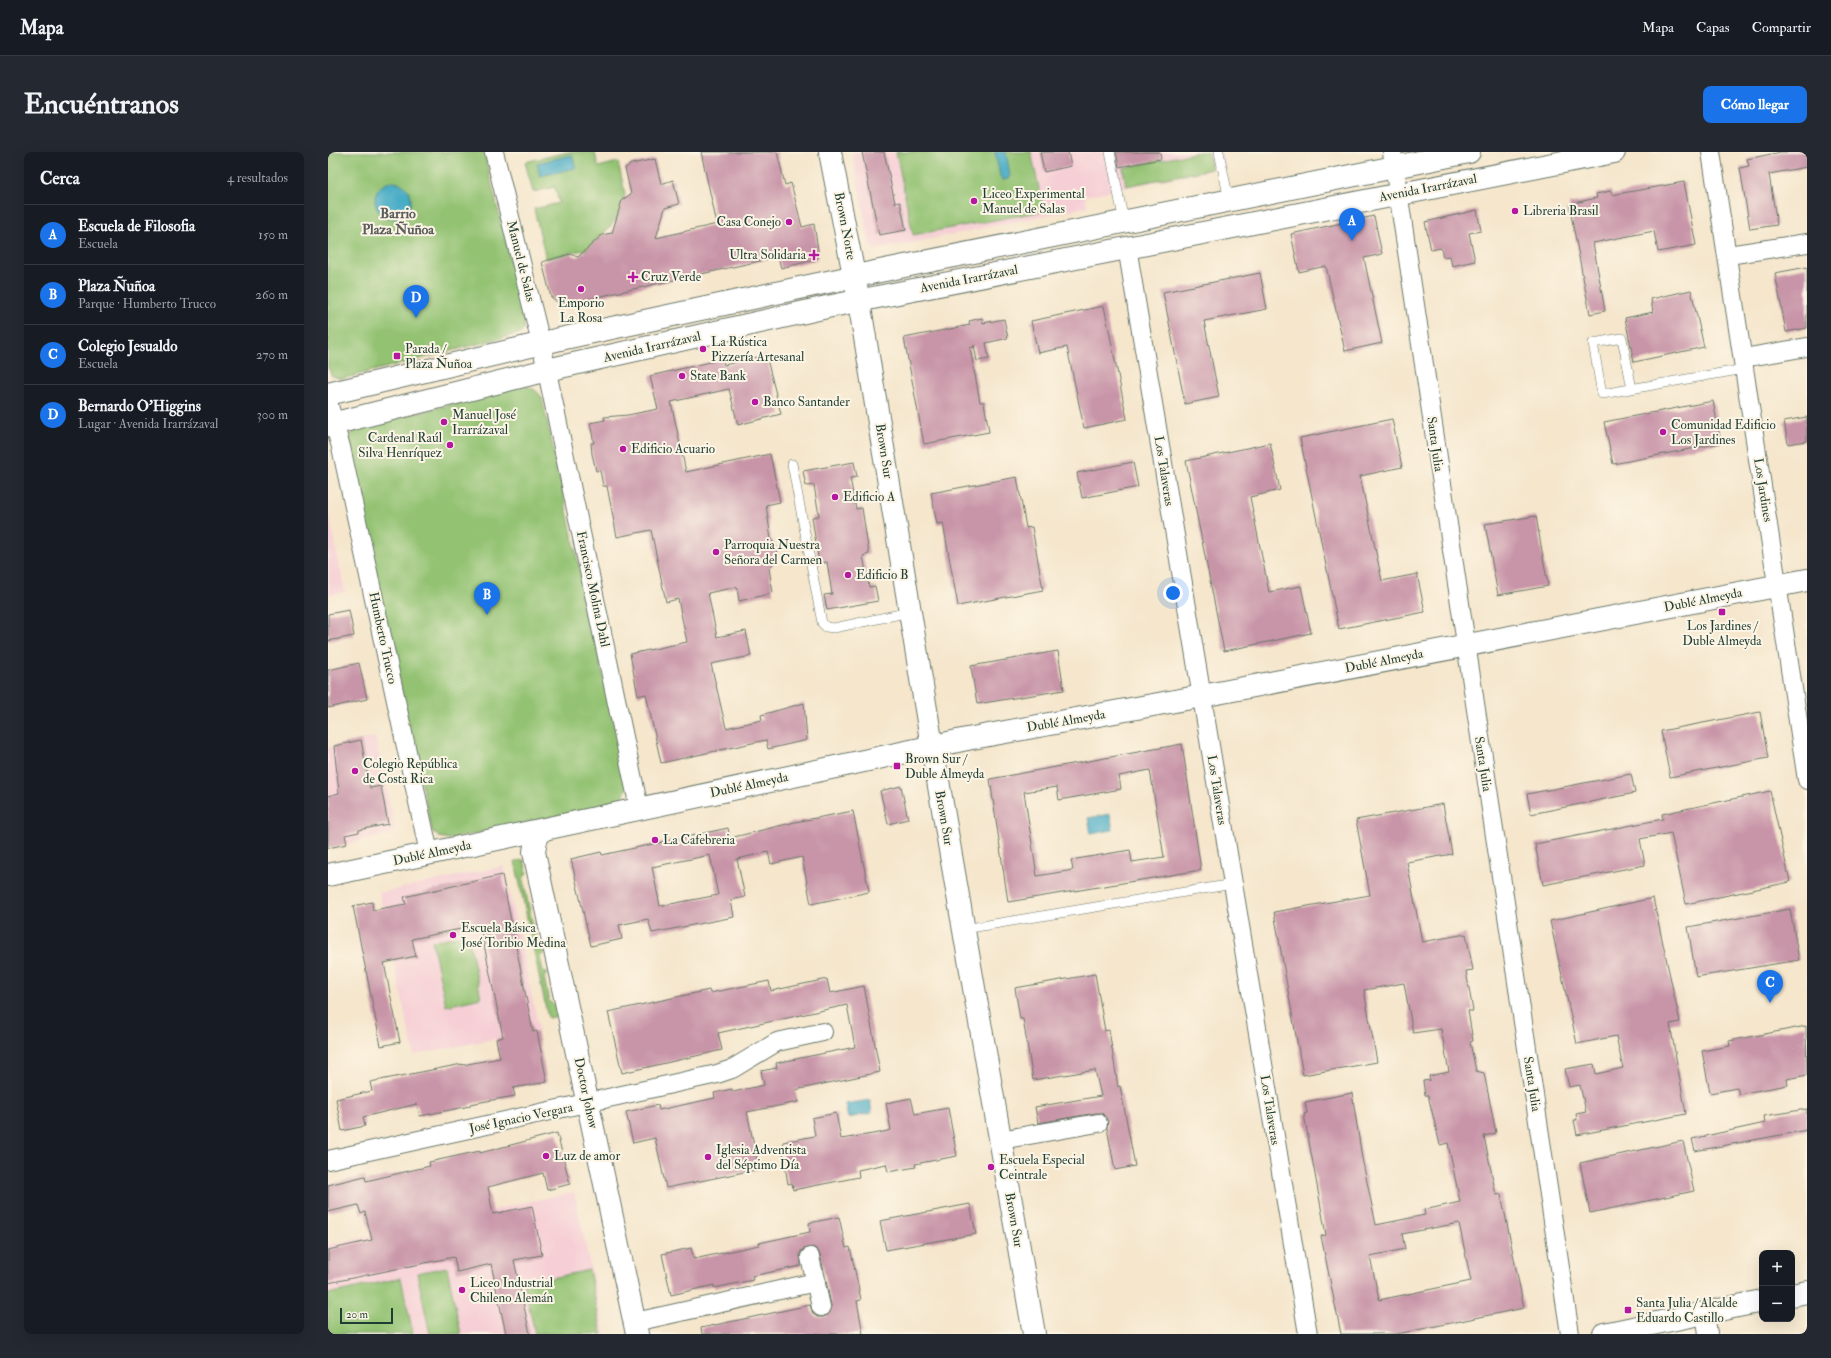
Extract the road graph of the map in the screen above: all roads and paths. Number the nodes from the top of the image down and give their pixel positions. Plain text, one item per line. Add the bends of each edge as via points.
1 (494, 152) edge
2 (830, 152) edge
3 (1110, 152) edge
4 (1219, 152) edge
5 (1469, 152) edge
6 (1614, 152) edge
7 (1711, 152) edge
8 (1393, 159) edge
9 (1398, 194) junction
10 (1229, 200) junction
11 (1124, 222) junction
12 (1807, 243) edge
13 (1128, 247) junction
14 (1728, 255) junction
15 (854, 277) junction
16 (859, 301) junction
17 (541, 343) junction
18 (1807, 347) edge
19 (1744, 364) junction
20 (547, 370) junction
21 (1632, 389) junction
22 (328, 394) edge
23 (328, 402) edge
24 (331, 424) edge
25 (792, 464) dead end
26 (1807, 580) edge
27 (1777, 586) junction
28 (910, 612) junction
29 (1465, 645) junction
30 (1202, 696) junction
31 (932, 746) junction
32 (1807, 780) edge
33 (639, 808) junction
34 (541, 831) junction
35 (518, 835) junction
36 (534, 852) junction
37 (429, 853) junction
38 (328, 875) edge
39 (1233, 884) junction
40 (964, 929) junction
41 (823, 1032) dead end
42 (588, 1103) junction
43 (1098, 1123) dead end
44 (1000, 1140) junction
45 (328, 1160) edge
46 (810, 1257) dead end
47 (816, 1282) junction
48 (1807, 1292) edge
49 (1795, 1294) edge
50 (1759, 1302) edge
51 (821, 1307) dead end
52 (1707, 1324) edge
53 (636, 1328) edge
54 (1034, 1334) edge
55 (1308, 1334) edge
56 (1570, 1334) edge
57 (1604, 1334) edge

1 - 17 street, Manuel de Salas
2 - 15 main road, Brown Norte
3 - 11 lane
4 - 10 lane
5 - 8 main road, Avenida Irarrázaval
6 - 9 main road, Avenida Irarrázaval
7 - 14 street, Los Jardines
8 - 9 street, Santa Julia
8 - 10 main road, Avenida Irarrázaval
9 - 13 main road, Avenida Irarrázaval
9 - 29 street, Santa Julia
10 - 11 main road, Avenida Irarrázaval
11 - 15 main road, Avenida Irarrázaval
12 - 14 street
13 - 16 main road, Avenida Irarrázaval
13 - 30 street, Los Talaveras
14 - 19 street, Los Jardines
15 - 16 main road, Brown Norte
15 - 17 main road, Avenida Irarrázaval
16 - 20 main road, Avenida Irarrázaval
16 - 28 main road, Brown Sur
17 - 20 street, Manuel de Salas
17 - 22 main road, Avenida Irarrázaval
18 - 19 street
19 - 21 lane
19 - 27 street, Los Jardines
20 - 24 main road, Avenida Irarrázaval
20 - 33 street, Francisco Molina Dahl
21 - 21 lane via 1622,338 1593,343 1602,394
23 - 24 street, Humberto Trucco
24 - 37 street, Humberto Trucco
25 - 28 lane via 822,623 826,627 834,628
26 - 27 main road, Dublé Almeyda
27 - 29 main road, Dublé Almeyda
27 - 32 street, Los Jardines
28 - 31 main road, Brown Sur
29 - 30 main road, Dublé Almeyda
29 - 56 street, Santa Julia
30 - 31 main road, Dublé Almeyda
30 - 39 street, Los Talaveras
31 - 33 main road, Dublé Almeyda
31 - 40 main road, Brown Sur
33 - 34 main road, Dublé Almeyda
34 - 35 main road, Dublé Almeyda
34 - 36 main road, Doctor Johow
35 - 36 main road, Doctor Johow
35 - 37 main road, Dublé Almeyda
36 - 42 main road, Doctor Johow
37 - 38 main road, Dublé Almeyda
39 - 40 lane
39 - 55 street, Los Talaveras
40 - 44 main road, Brown Sur
41 - 42 street, José Ignacio Vergara via 777,1042 726,1072
42 - 45 street, José Ignacio Vergara
42 - 53 main road, Doctor Johow
43 - 44 street
44 - 54 main road, Brown Sur
46 - 47 street
47 - 51 street
47 - 53 street
48 - 49 main road
50 - 52 main road
52 - 57 main road

